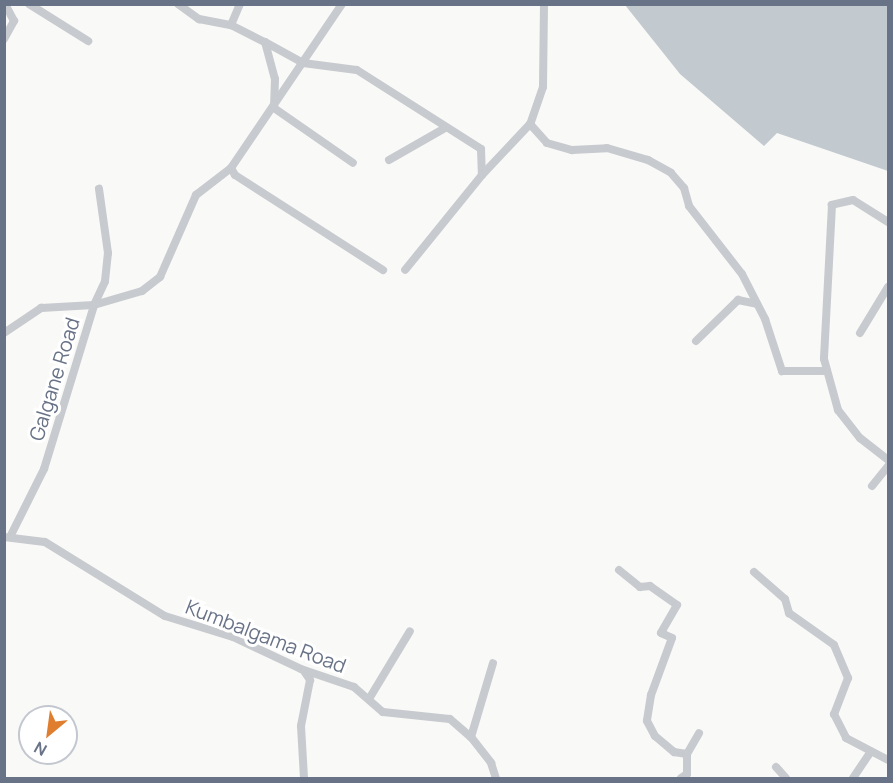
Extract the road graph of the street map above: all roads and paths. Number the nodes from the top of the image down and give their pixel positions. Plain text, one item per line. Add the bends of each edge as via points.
1 (5, 4) edge
2 (29, 4) edge
3 (178, 4) edge
4 (240, 4) edge
5 (342, 4) edge
6 (544, 4) edge
7 (231, 25) junction
8 (4, 39) edge
9 (88, 41) dead end
10 (265, 42) junction
11 (303, 63) junction
12 (274, 108) junction
13 (530, 124) junction
14 (445, 128) junction
15 (389, 160) dead end
16 (353, 163) dead end
17 (231, 168) junction
18 (482, 175) junction
19 (99, 189) dead end
20 (888, 222) edge
21 (383, 270) dead end
22 (405, 270) dead end
23 (888, 287) edge
24 (757, 304) junction
25 (94, 305) junction
26 (4, 333) edge
27 (860, 333) dead end
28 (696, 341) dead end
29 (827, 371) junction
30 (888, 460) edge
31 (888, 466) edge
32 (872, 486) dead end
33 (8, 536) edge
34 (619, 570) dead end
35 (754, 572) dead end
36 (410, 631) dead end
37 (493, 663) dead end
38 (301, 669) junction
39 (369, 699) junction
40 (699, 733) dead end
41 (471, 737) junction
42 (871, 751) junction
43 (687, 754) junction
44 (888, 760) edge
45 (776, 767) dead end
46 (304, 778) edge
47 (496, 778) edge
48 (681, 778) edge
49 (786, 778) edge
50 (853, 778) edge

1 - 8 street via 14,21
2 - 9 street
3 - 7 street via 199,20
4 - 7 street
5 - 11 street, Galgane Road
6 - 13 street via 543,87
7 - 10 street
10 - 11 street
10 - 12 street via 275,79
11 - 12 street, Galgane Road
11 - 14 street via 357,70
12 - 16 street
12 - 17 street, Galgane Road
13 - 18 street
13 - 24 street via 548,143 572,150 607,148 648,160 671,173 684,188 689,206 742,274
14 - 15 street
14 - 18 street via 481,149
17 - 21 street via 235,175
17 - 25 street, Galgane Road via 196,195 160,277 142,291
18 - 22 street
19 - 25 street via 108,253 105,281
20 - 29 street via 852,200 832,205 824,359
23 - 27 street
24 - 28 street via 738,300
24 - 29 street via 782,371
25 - 26 street via 42,308
25 - 33 street, Galgane Road via 44,469
29 - 30 street via 838,410 860,438
31 - 32 street
33 - 38 street, Kumbalgama Road via 45,542 165,616 233,637
34 - 43 street via 640,587 650,586 677,605 661,633 672,638 651,695 647,721 655,736 674,752
35 - 42 street via 785,599 789,614 834,645 848,678 834,714 846,738
36 - 39 street
37 - 41 street
38 - 39 street, Kumbalgama Road via 354,687
38 - 46 street via 310,680 301,726
39 - 41 street, Kumbalgama Road via 383,712 450,719
40 - 43 street
41 - 47 street, Kumbalgama Road
42 - 44 street
42 - 50 street
43 - 48 street via 687,774
45 - 49 street

